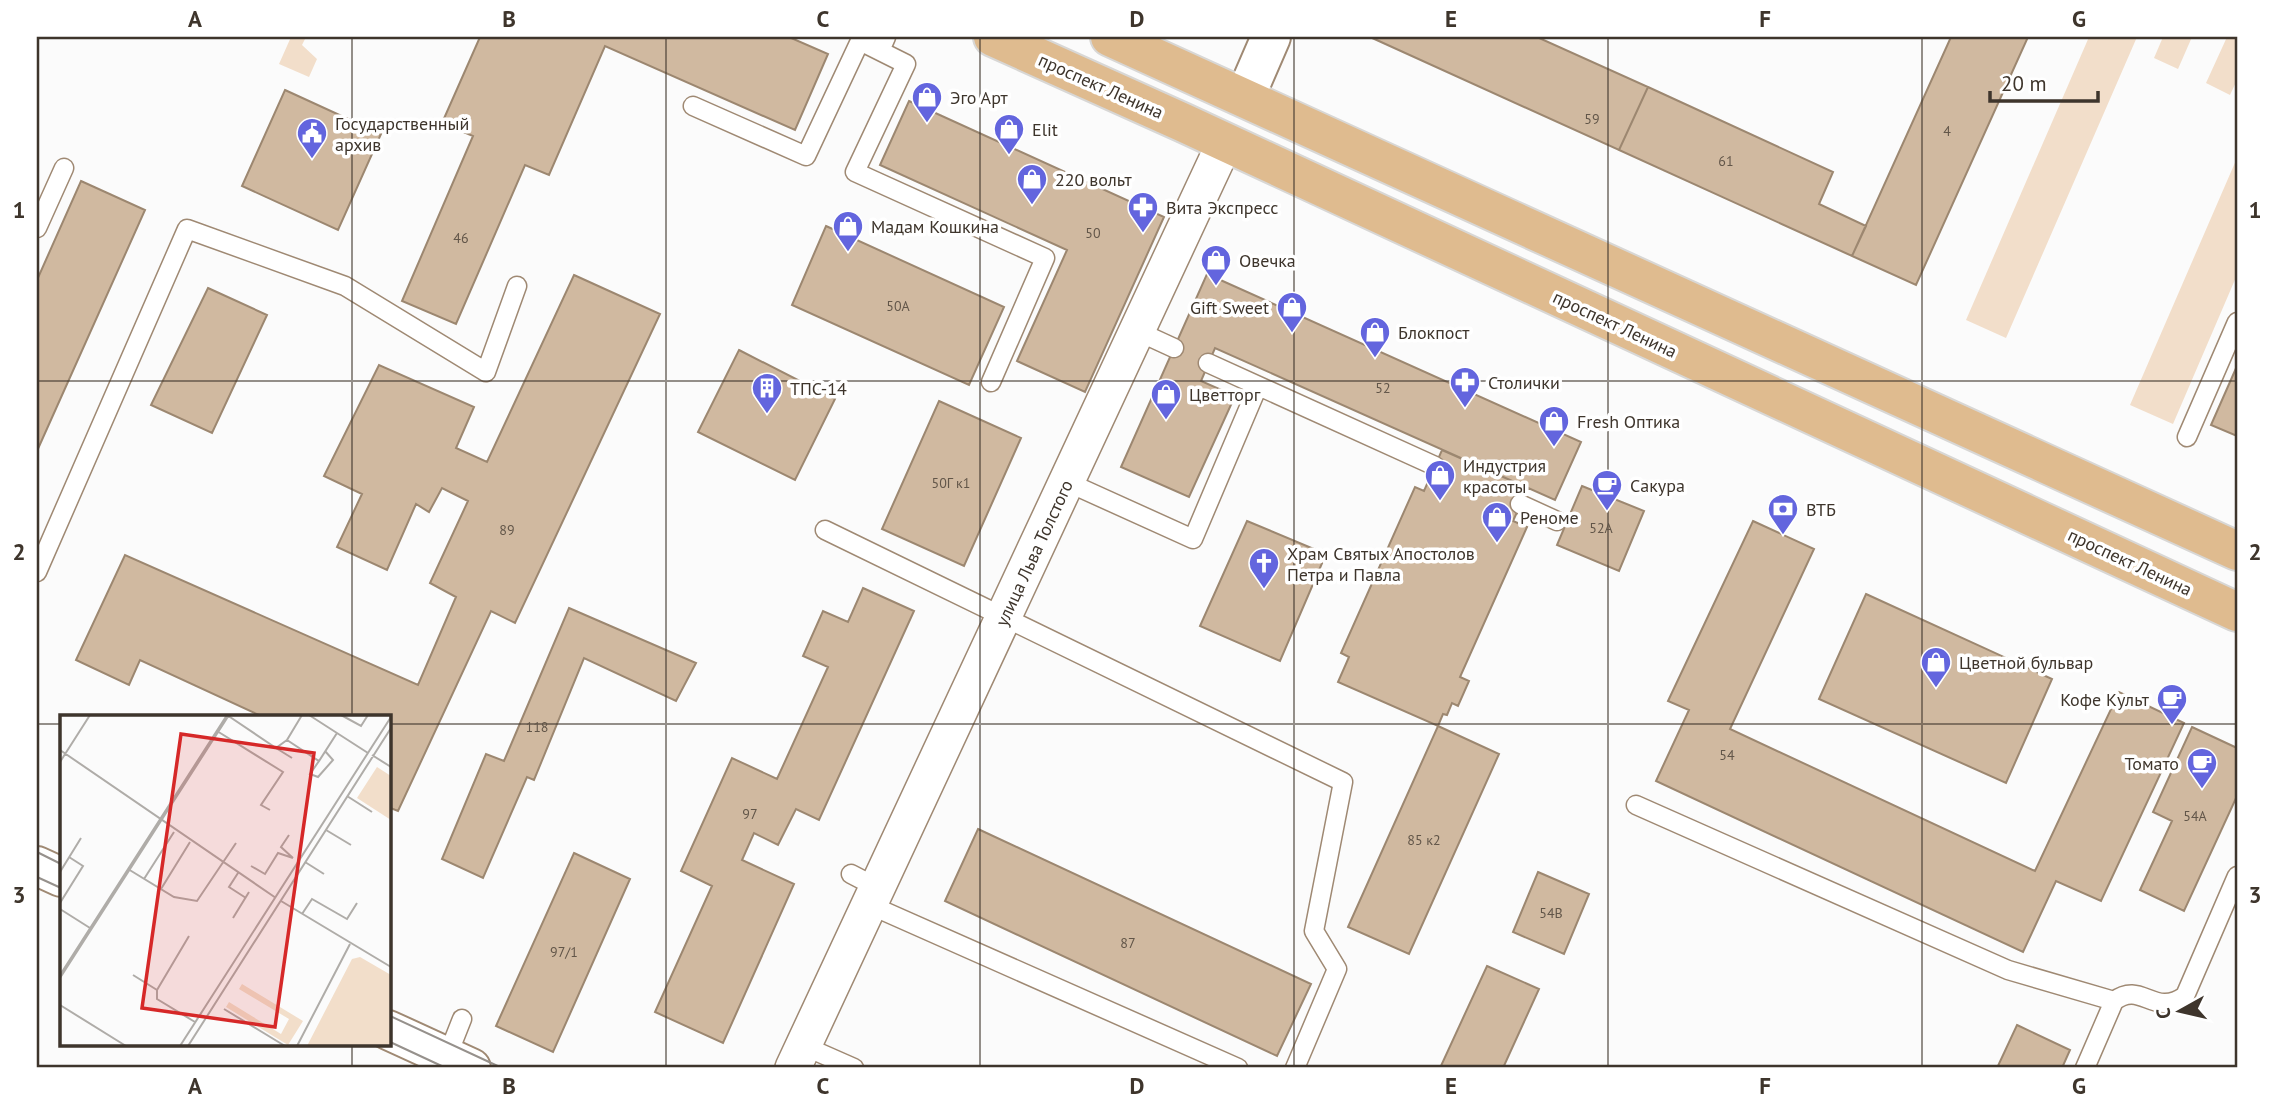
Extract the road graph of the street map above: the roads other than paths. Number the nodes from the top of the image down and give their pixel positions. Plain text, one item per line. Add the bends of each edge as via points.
1 (993, 37) edge
2 (1110, 37) edge
3 (1271, 37) edge
4 (883, 44) edge
5 (1245, 97) junction
6 (693, 106) dead end
7 (1225, 142) junction
8 (64, 169) dead end
9 (37, 228) edge
10 (517, 286) dead end
11 (2237, 321) edge
12 (1137, 331) junction
13 (1174, 348) dead end
14 (1208, 363) dead end
15 (991, 382) dead end
16 (1258, 386) junction
17 (2188, 437) dead end
18 (1435, 466) dead end
19 (1067, 482) junction
20 (1520, 504) dead end
21 (1557, 521) dead end
22 (825, 530) dead end
23 (2237, 551) edge
24 (37, 572) edge
25 (2237, 612) edge
26 (1003, 618) junction
27 (1636, 805) dead end
28 (37, 866) edge
29 (2237, 876) edge
30 (60, 877) edge
31 (866, 889) junction
32 (2114, 1002) junction
33 (462, 1019) dead end
34 (390, 1031) edge
35 (799, 1057) edge
36 (459, 1063) edge
37 (854, 1068) edge
38 (1238, 1068) edge
39 (1295, 1068) edge
40 (2085, 1068) edge

1 - 7 main road, проспект Ленина
2 - 5 main road
3 - 5 street, улица Льва Толстого
4 - 6 lane via 860,41 806,156
4 - 15 lane via 906,64 855,172 1045,258
5 - 7 main road, улица Льва Толстого
5 - 23 main road
7 - 12 street, улица Льва Толстого
7 - 25 main road, проспект Ленина
8 - 9 lane
10 - 24 lane via 486,372 345,286 187,229
11 - 17 lane
12 - 13 lane
12 - 19 street, улица Льва Толстого
14 - 16 lane
16 - 18 lane
16 - 19 lane via 1193,539
19 - 26 street, улица Льва Толстого
20 - 21 lane
22 - 26 lane
26 - 31 street, улица Льва Толстого
26 - 39 lane via 1343,782 1314,930 1337,969
27 - 32 lane via 2008,970
28 - 30 street
29 - 32 lane via 2185,996 2164,1004 2133,993
31 - 35 street, улица Льва Толстого
31 - 38 lane
32 - 40 lane
33 - 36 lane
34 - 36 street
35 - 37 lane

